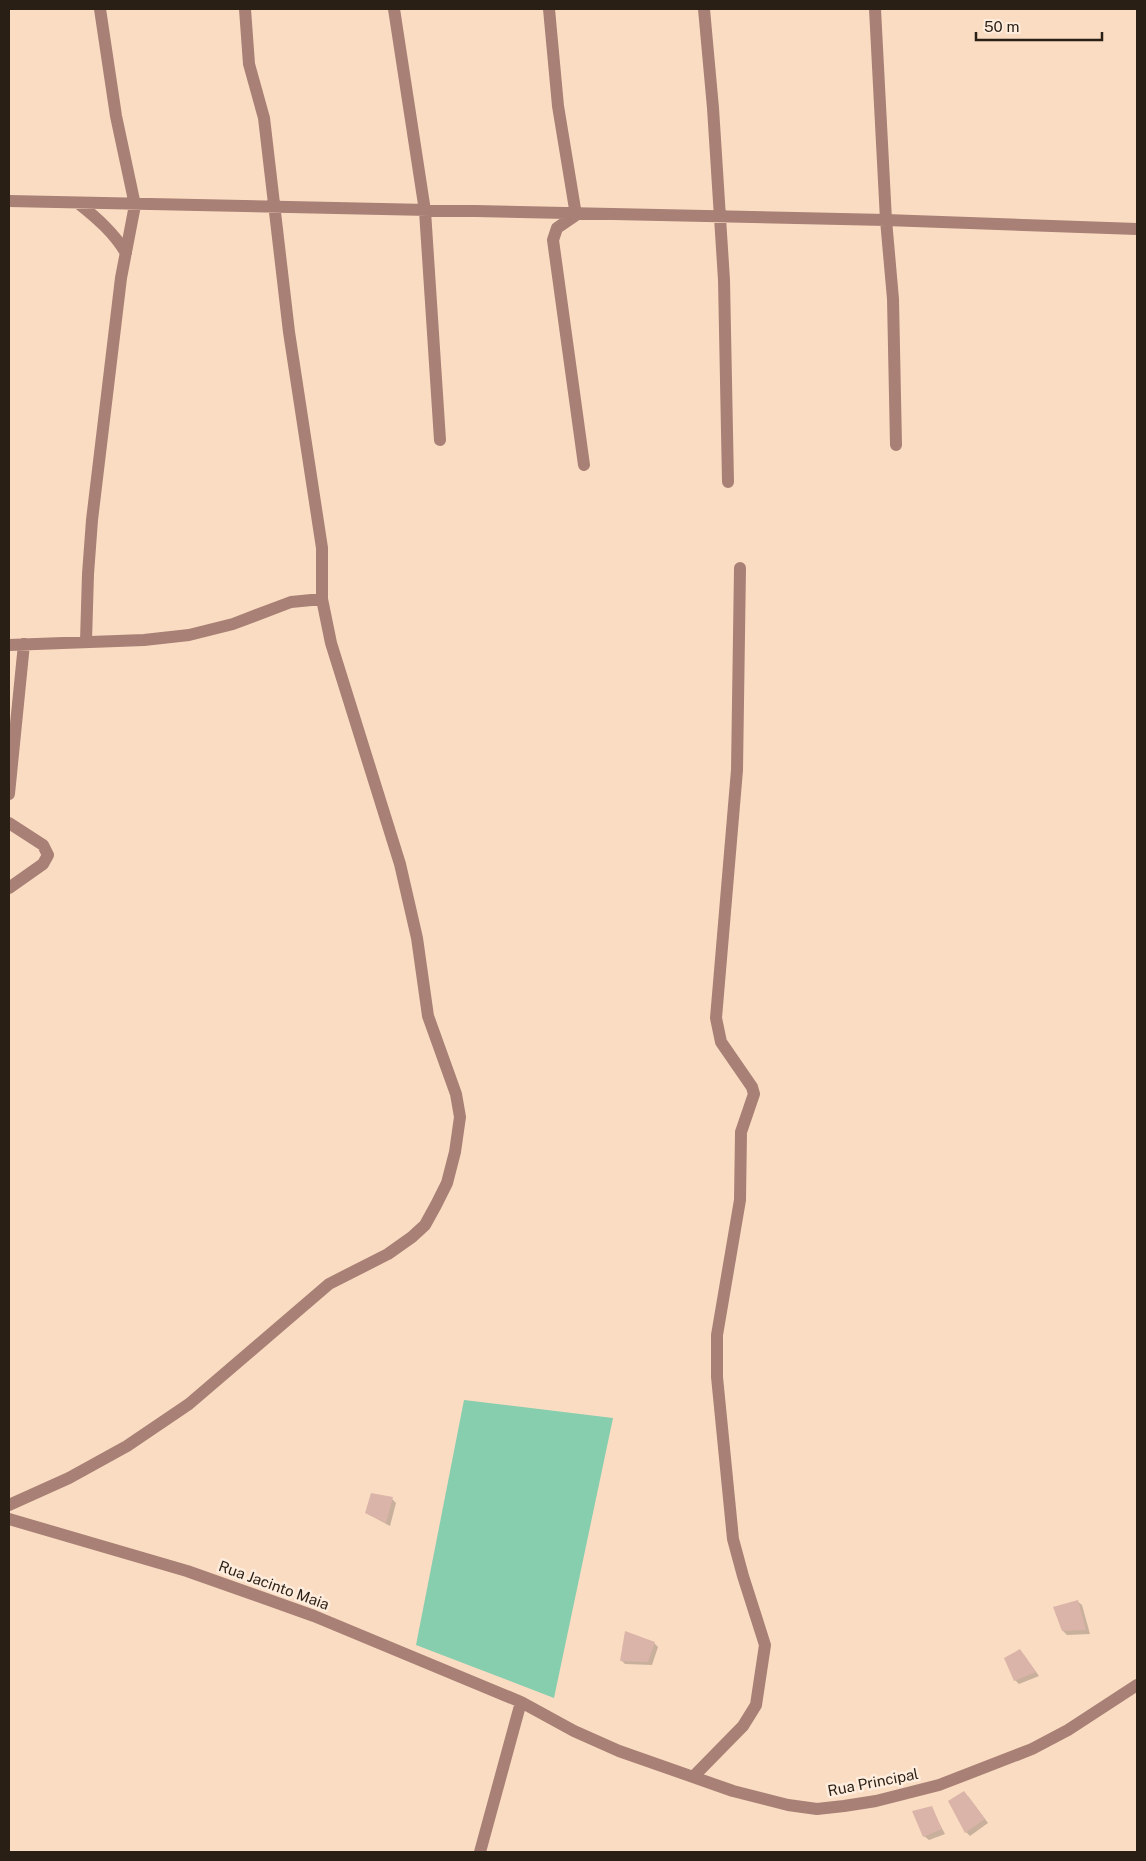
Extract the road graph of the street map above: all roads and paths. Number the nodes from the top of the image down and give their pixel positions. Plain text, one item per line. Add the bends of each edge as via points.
1 (100, 9) edge
2 (244, 9) edge
3 (394, 9) edge
4 (549, 9) edge
5 (704, 9) edge
6 (875, 9) edge
7 (9, 201) edge
8 (78, 203) junction
9 (135, 205) junction
10 (275, 206) junction
11 (425, 211) junction
12 (576, 215) junction
13 (719, 216) junction
14 (886, 220) junction
15 (1137, 229) edge
16 (126, 253) junction
17 (440, 440) dead end
18 (896, 445) dead end
19 (584, 465) dead end
20 (728, 482) dead end
21 (740, 568) dead end
22 (322, 599) junction
23 (86, 641) junction
24 (24, 644) junction
25 (9, 645) edge
26 (9, 794) edge
27 (9, 823) edge
28 (9, 888) edge
29 (9, 1505) edge
30 (9, 1519) edge
31 (1137, 1685) edge
32 (520, 1702) junction
33 (693, 1777) junction
34 (480, 1852) edge

1 - 9 street via 116,116
2 - 10 street via 249,64 264,118
3 - 11 street
4 - 12 street via 558,106
5 - 13 street
6 - 14 street
7 - 8 street
8 - 9 street
8 - 16 street via 118,240
9 - 10 street
9 - 16 street
10 - 11 street
10 - 22 street via 289,332 322,548
11 - 12 street
11 - 17 street
12 - 13 street
12 - 19 street via 557,228 553,240
13 - 14 street
13 - 20 street via 724,280
14 - 15 street
14 - 18 street via 893,299
16 - 23 street via 92,520
21 - 33 street via 737,770 716,1018 721,1042 754,1094 741,1132 740,1200 717,1335 734,1539 765,1645 756,1705 743,1726
22 - 23 street via 291,602 233,624 189,635
22 - 29 street via 330,643 400,864 418,938 428,1016 456,1094 460,1116 447,1183 424,1225 412,1237 388,1254 329,1284 189,1404 127,1446 69,1478
23 - 24 street
24 - 25 street
24 - 26 street
27 - 28 street via 43,845 48,855 43,864
30 - 32 street, Rua Jacinto Maia via 187,1571 305,1613
31 - 33 street, Rua Principal via 1068,1730 1032,1749 939,1785 876,1801 807,1807 752,1796
32 - 33 street, Rua Principal via 619,1751
32 - 34 street

